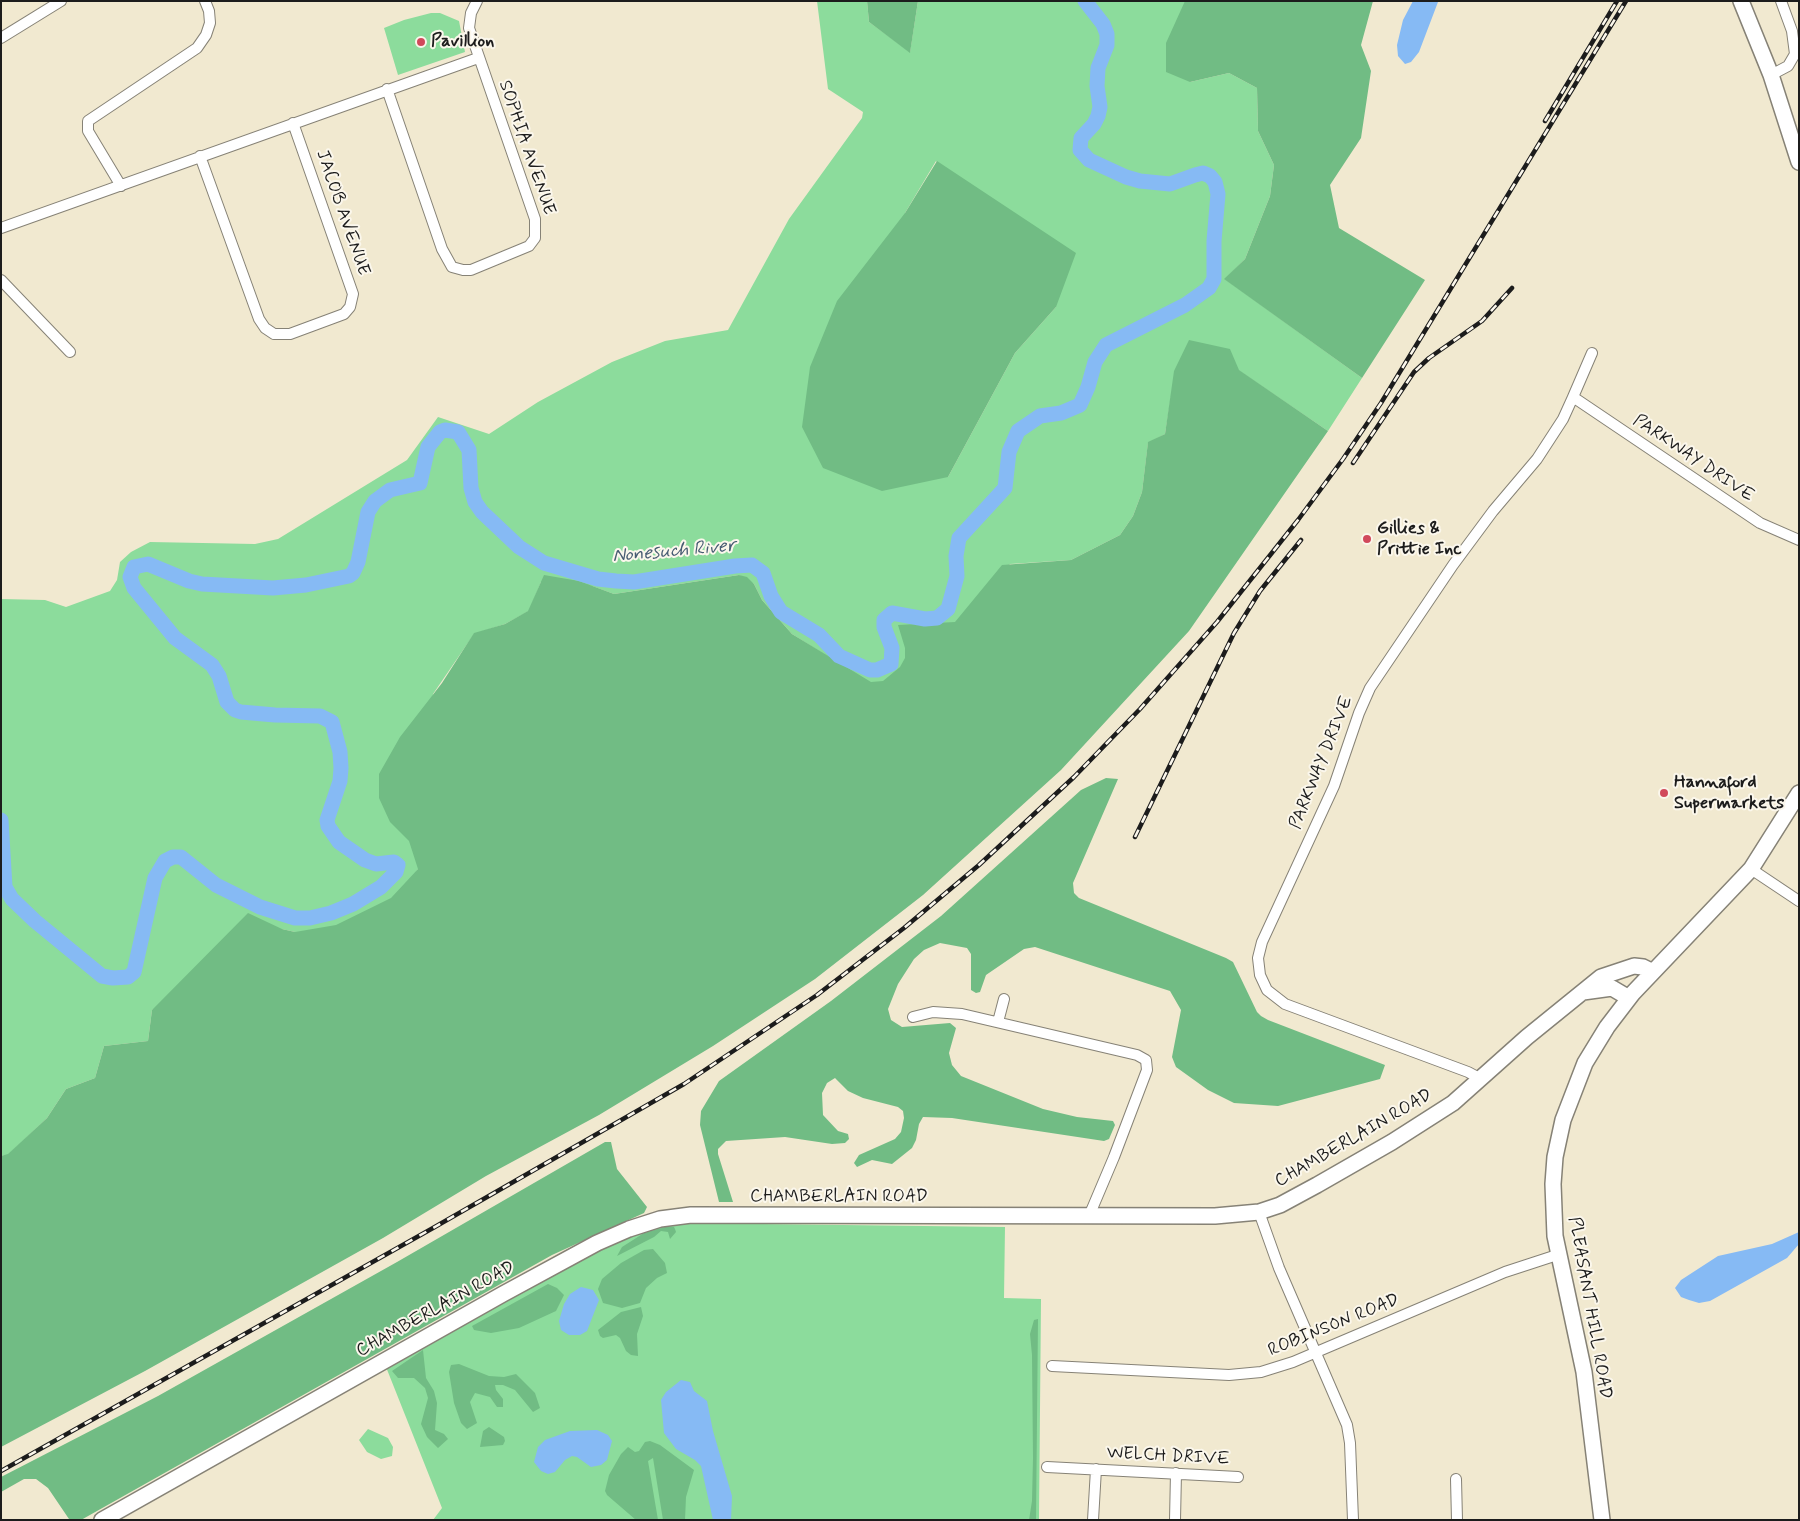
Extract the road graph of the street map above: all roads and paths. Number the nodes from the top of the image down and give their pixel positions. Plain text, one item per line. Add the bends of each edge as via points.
1 (61, 1) edge
2 (205, 1) edge
3 (477, 1) edge
4 (1740, 1) edge
5 (1781, 1) edge
6 (1, 38) edge
7 (478, 58) junction
8 (1771, 75) junction
9 (387, 89) junction
10 (293, 122) junction
11 (200, 156) junction
12 (1799, 162) edge
13 (121, 186) junction
14 (1, 228) edge
15 (1, 280) edge
16 (70, 352) dead end
17 (1592, 353) dead end
18 (1573, 397) junction
19 (1799, 540) edge
20 (1799, 793) edge
21 (1751, 869) junction
22 (1799, 901) edge
23 (1653, 972) junction
24 (1582, 992) junction
25 (1629, 998) junction
26 (1004, 999) dead end
27 (913, 1017) dead end
28 (998, 1022) junction
29 (1481, 1079) junction
30 (1259, 1212) junction
31 (1089, 1216) junction
32 (1557, 1254) junction
33 (1317, 1352) junction
34 (1052, 1366) dead end
35 (1047, 1467) dead end
36 (1096, 1469) junction
37 (1176, 1473) junction
38 (1238, 1477) dead end
39 (1456, 1479) dead end
40 (102, 1520) edge
41 (1093, 1520) edge
42 (1175, 1520) edge
43 (1353, 1520) edge
44 (1457, 1520) edge
45 (1602, 1520) edge

1 - 6 street
2 - 13 street via 210,23 197,48 88,122 88,131
3 - 7 street, SOPHIA AVENUE via 469,28
4 - 8 street
5 - 8 street via 1792,31 1795,54 1788,66
7 - 9 street
7 - 9 street, SOPHIA AVENUE via 533,211 536,233 533,242 523,250 471,270 452,267 446,258
8 - 12 street
9 - 10 street
10 - 11 street
10 - 11 street, JACOB AVENUE via 353,299 344,314 290,334 274,334 259,319
11 - 13 street
13 - 14 street
15 - 16 street
17 - 18 street, PARKWAY DRIVE
18 - 19 street, PARKWAY DRIVE via 1747,515
18 - 29 street, PARKWAY DRIVE via 1537,459 1452,565 1370,688 1334,786 1271,922 1258,958 1262,982 1278,1001
20 - 21 street, PLEASANT HILL ROAD
21 - 22 street
21 - 23 street, PLEASANT HILL ROAD
23 - 24 street, CHAMBERLAIN ROAD via 1638,966 1625,968 1601,977
23 - 25 street, PLEASANT HILL ROAD
24 - 25 street via 1612,988
24 - 29 street, CHAMBERLAIN ROAD
25 - 32 street, PLEASANT HILL ROAD via 1585,1063 1563,1120 1553,1184
26 - 28 street
27 - 28 street via 947,1012
28 - 31 street via 1137,1055 1146,1060 1147,1070
29 - 30 street, CHAMBERLAIN ROAD via 1453,1103 1392,1142 1299,1196
30 - 31 street, CHAMBERLAIN ROAD via 1215,1216
30 - 33 street via 1279,1268
31 - 40 street, CHAMBERLAIN ROAD via 718,1215 676,1216 645,1223 588,1247
32 - 33 street, ROBINSON ROAD via 1505,1272
32 - 45 street, PLEASANT HILL ROAD via 1584,1372
33 - 34 street, ROBINSON ROAD via 1277,1368 1245,1374
33 - 43 street via 1348,1431
35 - 36 street, WELCH DRIVE
36 - 37 street, WELCH DRIVE
36 - 41 street, WELCH DRIVE
37 - 38 street, WELCH DRIVE
37 - 42 street
39 - 44 street

